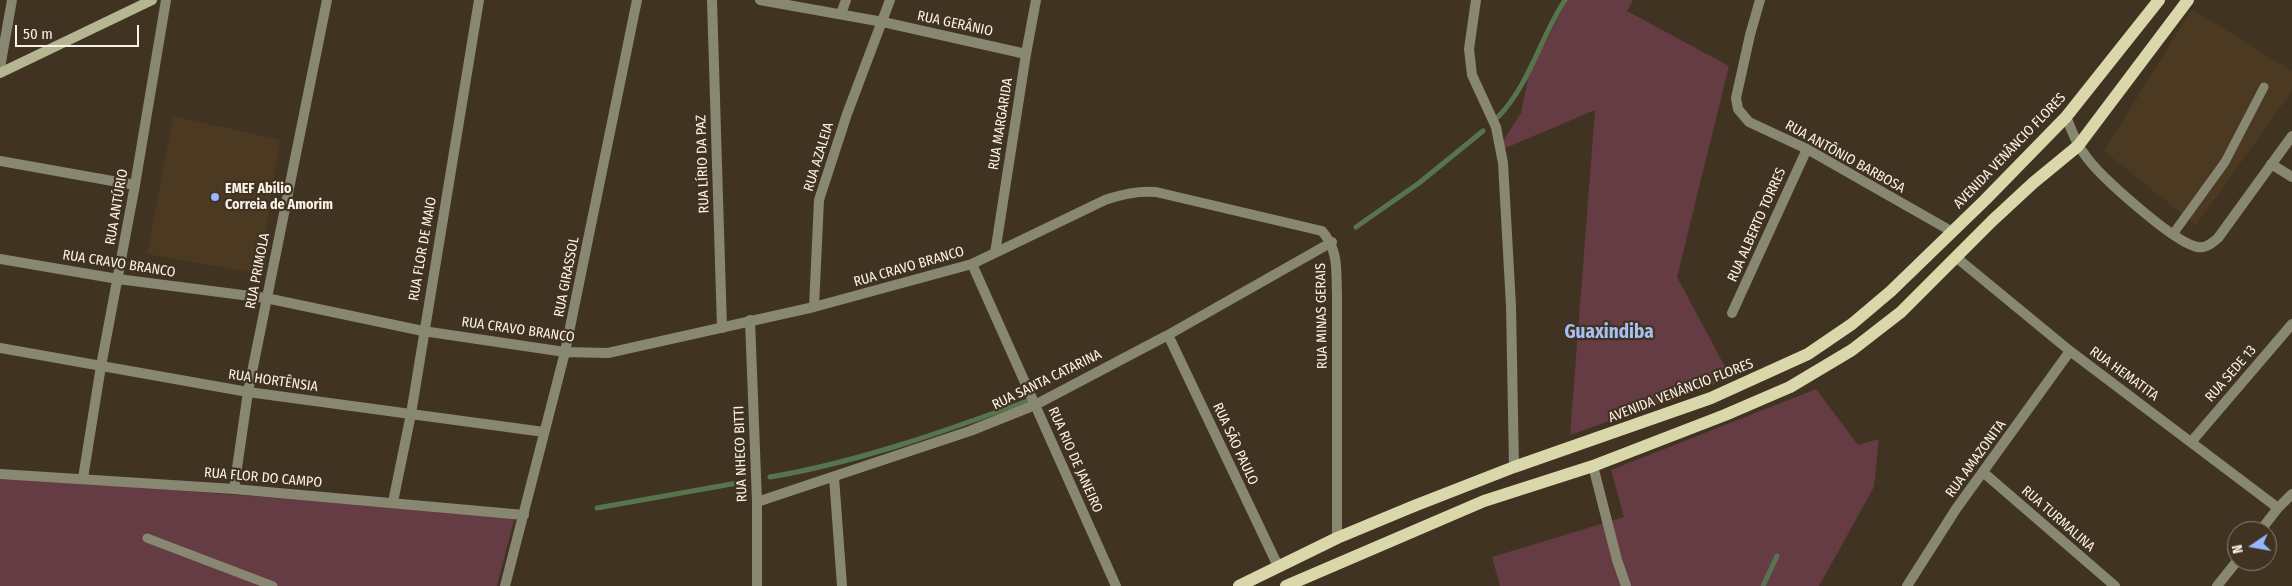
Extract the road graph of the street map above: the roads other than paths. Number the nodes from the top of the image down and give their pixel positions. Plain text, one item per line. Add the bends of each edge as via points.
1 (12, 0) edge
2 (152, 0) edge
3 (166, 0) edge
4 (327, 0) edge
5 (480, 0) edge
6 (637, 0) edge
7 (712, 0) edge
8 (760, 0) edge
9 (846, 0) edge
10 (890, 0) edge
11 (1036, 0) edge
12 (1476, 0) edge
13 (1760, 0) edge
14 (2159, 0) edge
15 (2188, 0) edge
16 (779, 1) edge
17 (841, 14) junction
18 (883, 22) junction
19 (1026, 54) junction
20 (0, 68) edge
21 (0, 73) edge
22 (2264, 86) dead end
23 (2066, 117) junction
24 (2292, 136) edge
25 (2078, 146) junction
26 (1806, 149) junction
27 (0, 161) edge
28 (2271, 164) junction
29 (2292, 177) edge
30 (135, 185) junction
31 (1105, 200) joint
32 (1951, 231) junction
33 (2173, 234) junction
34 (1332, 242) junction
35 (995, 253) junction
36 (1957, 258) junction
37 (0, 259) edge
38 (972, 264) junction
39 (118, 279) junction
40 (266, 298) junction
41 (814, 307) junction
42 (1732, 313) dead end
43 (750, 320) junction
44 (2292, 324) edge
45 (722, 328) junction
46 (424, 331) junction
47 (1168, 334) junction
48 (0, 348) edge
49 (2070, 351) junction
50 (565, 352) junction
51 (100, 366) junction
52 (248, 392) junction
53 (1035, 405) junction
54 (411, 414) junction
55 (544, 432) junction
56 (2192, 441) junction
57 (1593, 466) junction
58 (1514, 467) junction
59 (1984, 473) junction
60 (0, 474) edge
61 (834, 477) junction
62 (83, 478) junction
63 (234, 489) junction
64 (2292, 495) edge
65 (393, 502) junction
66 (757, 502) junction
67 (2278, 508) junction
68 (524, 515) junction
69 (2268, 521) edge
70 (147, 538) dead end
71 (1337, 538) junction
72 (1278, 566) junction
73 (2229, 571) edge
74 (273, 586) edge
75 (505, 586) edge
76 (757, 586) edge
77 (842, 586) edge
78 (1116, 586) edge
79 (1239, 586) edge
80 (1286, 586) edge
81 (1626, 586) edge
82 (1907, 586) edge
83 (2114, 586) edge
84 (2218, 586) edge

1 - 20 street
2 - 21 street
3 - 30 street, RUA ANTÚRIO
4 - 40 street, RUA PRIMOLA
5 - 46 street, RUA FLOR DE MAIO
6 - 50 street, RUA GIRASSOL
7 - 45 street, RUA LÍRIO DA PAZ
8 - 16 street, RUA GERÂNIO
9 - 17 street
10 - 18 street, RUA AZALEIA
11 - 19 street, RUA MARGARIDA
12 - 58 street via 1469,49 1472,75 1496,126 1503,163
13 - 26 street, RUA ANTÔNIO BARBOSA via 1736,98 1738,109 1749,122
14 - 23 main road, AVENIDA VENÂNCIO FLORES
15 - 25 main road
16 - 17 street, RUA GERÂNIO
17 - 18 street, RUA GERÂNIO
18 - 19 street, RUA GERÂNIO
18 - 41 street, RUA AZALEIA via 847,114 820,200
19 - 35 street, RUA MARGARIDA
22 - 33 lane via 2225,162
23 - 25 street
23 - 32 main road, AVENIDA VENÂNCIO FLORES
24 - 28 street
25 - 33 street via 2124,196
25 - 36 main road via 2033,182
26 - 32 street, RUA ANTÔNIO BARBOSA
26 - 42 street, RUA ALBERTO TORRES
27 - 30 street
28 - 29 street
28 - 33 street via 2210,245 2203,248 2194,246
30 - 39 street, RUA ANTÚRIO
31 - 34 street, RUA MINAS GERAIS via 1124,193 1156,192 1322,231
31 - 35 street, RUA CRAVO BRANCO
32 - 58 main road, AVENIDA VENÂNCIO FLORES via 1872,308 1808,354 1711,398
34 - 47 street, RUA SANTA CATARINA
34 - 71 street, RUA MINAS GERAIS via 1337,295
35 - 38 street, RUA CRAVO BRANCO
36 - 49 street, RUA HEMATITA
36 - 57 main road via 1901,312 1852,350 1790,387
37 - 39 street, RUA CRAVO BRANCO
38 - 41 street, RUA CRAVO BRANCO
38 - 53 street, RUA RIO DE JANEIRO
39 - 40 street, RUA CRAVO BRANCO
39 - 51 street, RUA ANTÚRIO
40 - 46 street, RUA CRAVO BRANCO
40 - 52 street, RUA PRIMOLA
41 - 43 street, RUA CRAVO BRANCO
43 - 45 street, RUA CRAVO BRANCO
43 - 66 street, RUA NHECO BITTI
44 - 56 street, RUA SEDE 13
45 - 50 street, RUA CRAVO BRANCO via 608,353
46 - 50 street, RUA CRAVO BRANCO
46 - 54 street, RUA FLOR DE MAIO
47 - 53 street, RUA SANTA CATARINA
47 - 72 street, RUA SÃO PAULO
48 - 51 street, RUA HORTÊNSIA
49 - 56 street, RUA HEMATITA
49 - 59 street, RUA AMAZONITA
50 - 55 street, RUA GIRASSOL
51 - 52 street, RUA HORTÊNSIA
51 - 62 street, RUA ANTÚRIO
52 - 54 street, RUA HORTÊNSIA
52 - 63 street, RUA PRIMOLA
53 - 61 street, RUA SANTA CATARINA via 970,431
53 - 78 street, RUA RIO DE JANEIRO
54 - 55 street, RUA HORTÊNSIA
54 - 65 street, RUA FLOR DE MAIO
55 - 68 street, RUA GIRASSOL
56 - 67 street, RUA HEMATITA
57 - 80 main road via 1484,501
57 - 81 street
58 - 71 main road, AVENIDA VENÂNCIO FLORES
59 - 82 street, RUA AMAZONITA via 1956,509
59 - 83 street, RUA TURMALINA
60 - 62 street, RUA FLOR DO CAMPO
61 - 66 street, RUA SANTA CATARINA
61 - 77 street
62 - 63 street, RUA FLOR DO CAMPO
63 - 65 street, RUA FLOR DO CAMPO
64 - 67 street
65 - 68 street, RUA FLOR DO CAMPO
66 - 76 street, RUA NHECO BITTI
67 - 69 street
68 - 75 street, RUA GIRASSOL
70 - 74 lane
71 - 72 main road, AVENIDA VENÂNCIO FLORES
72 - 79 main road, AVENIDA VENÂNCIO FLORES
73 - 84 street

